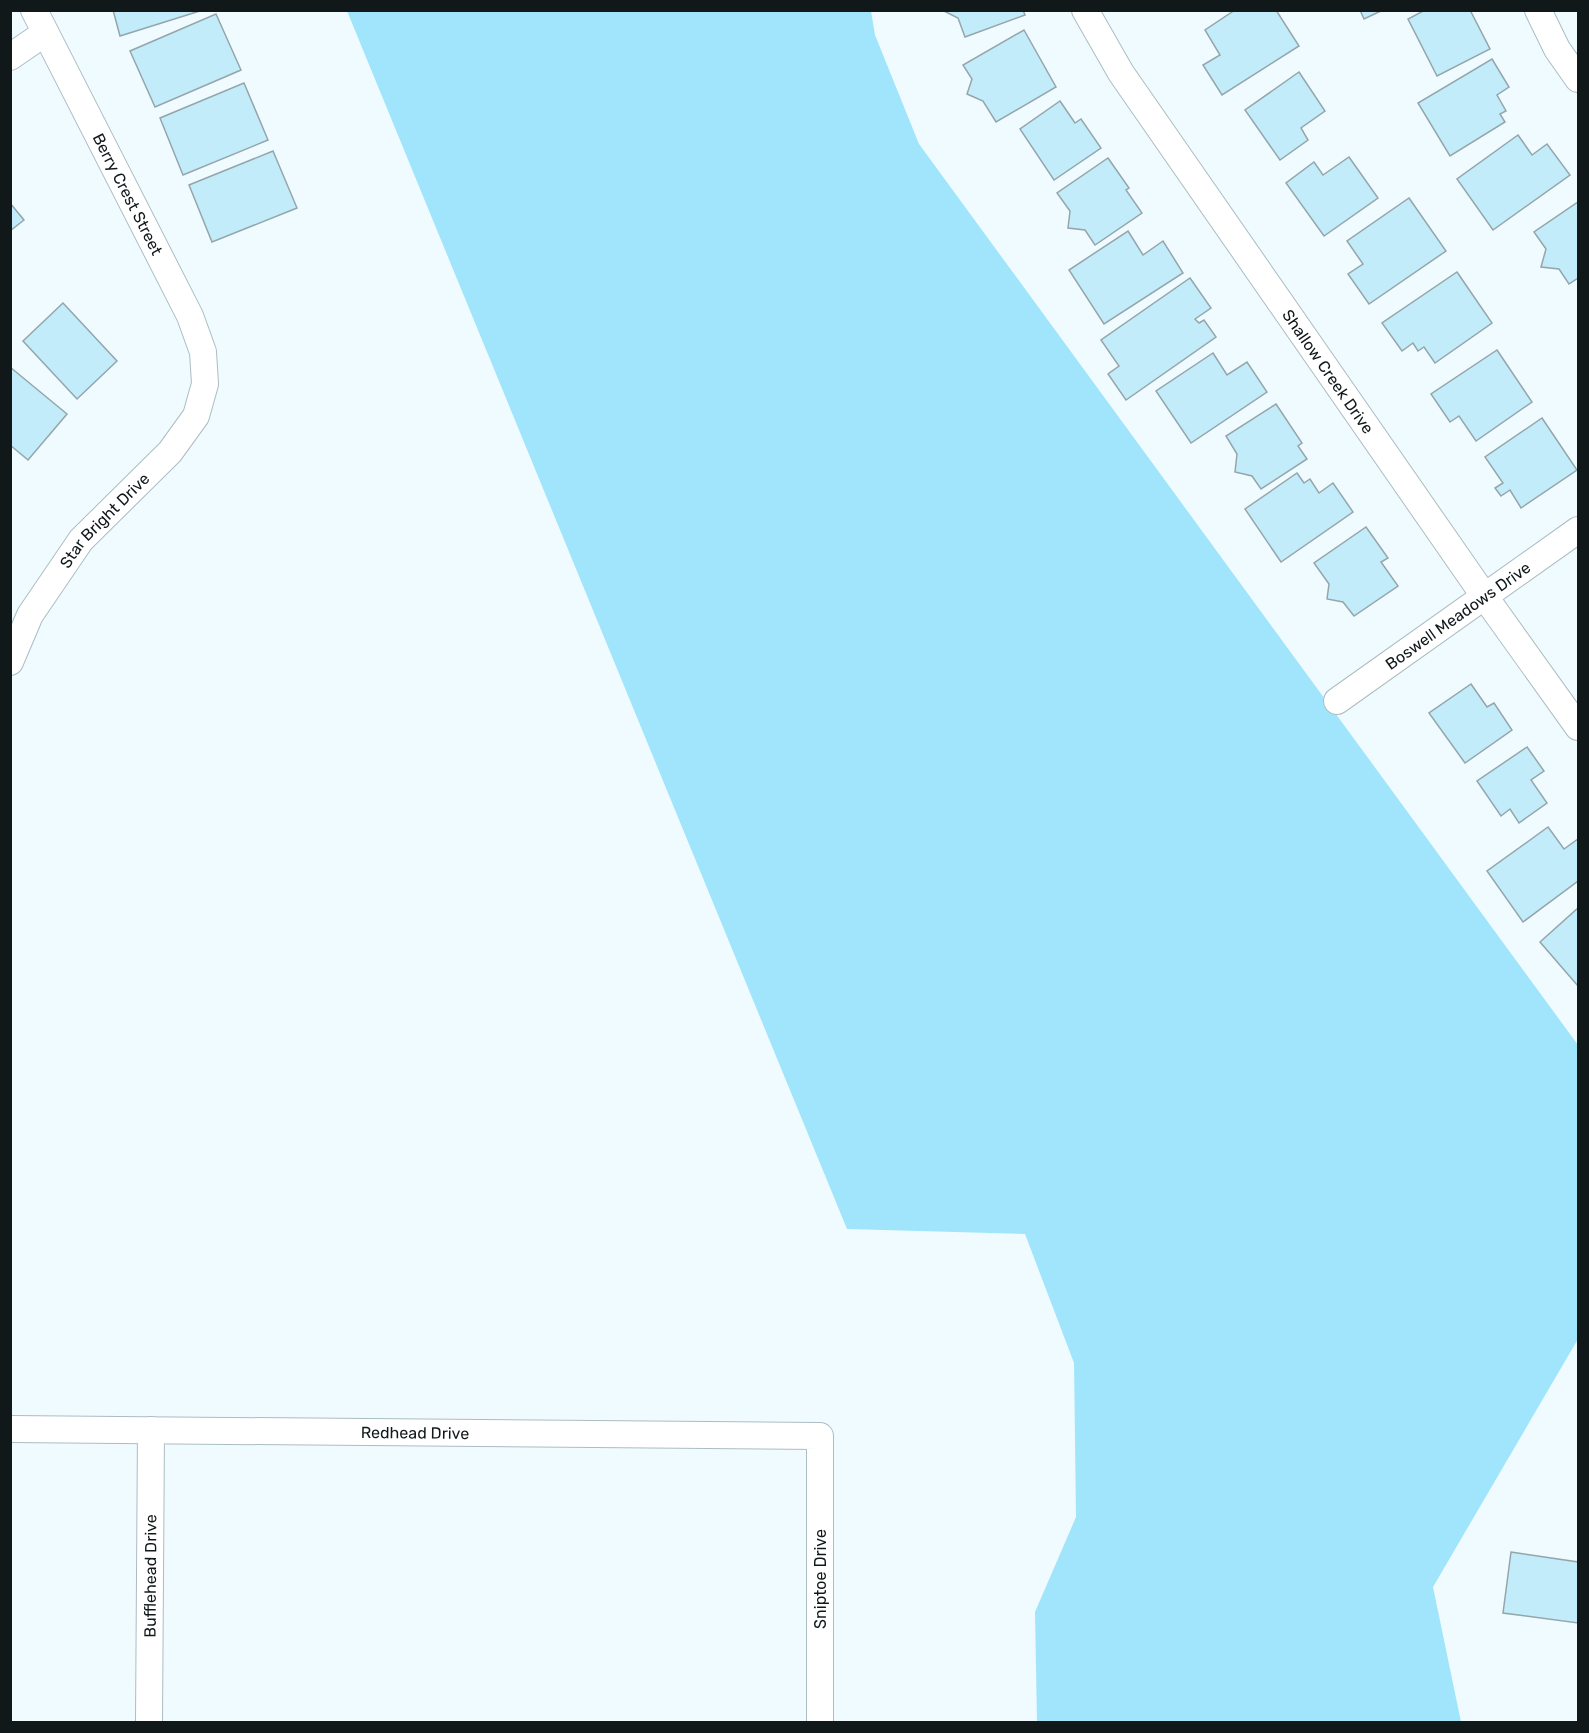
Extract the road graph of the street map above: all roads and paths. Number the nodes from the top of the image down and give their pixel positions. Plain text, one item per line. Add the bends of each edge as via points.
1 (34, 10) edge
2 (1085, 10) edge
3 (1538, 10) edge
4 (45, 33) junction
5 (10, 57) edge
6 (1578, 79) edge
7 (205, 384) joint
8 (1578, 530) edge
9 (1485, 597) junction
10 (10, 662) edge
11 (1337, 701) dead end
12 (1578, 727) edge
13 (10, 1429) edge
14 (151, 1430) junction
15 (820, 1436) joint
16 (149, 1722) edge
17 (820, 1722) edge

1 - 4 street, Berry Crest Street
2 - 9 street, Shallow Creek Drive via 1121,73
3 - 6 street via 1557,49
4 - 5 street
4 - 7 street, Berry Crest Street via 190,316 203,352
7 - 10 street, Star Bright Drive via 196,416 170,452 81,540 30,615
8 - 9 street, Boswell Meadows Drive
9 - 11 street, Boswell Meadows Drive
9 - 12 street, Shallow Creek Drive
13 - 14 street, Redhead Drive
14 - 15 street, Redhead Drive
14 - 16 street, Bufflehead Drive
15 - 17 street, Sniptoe Drive

